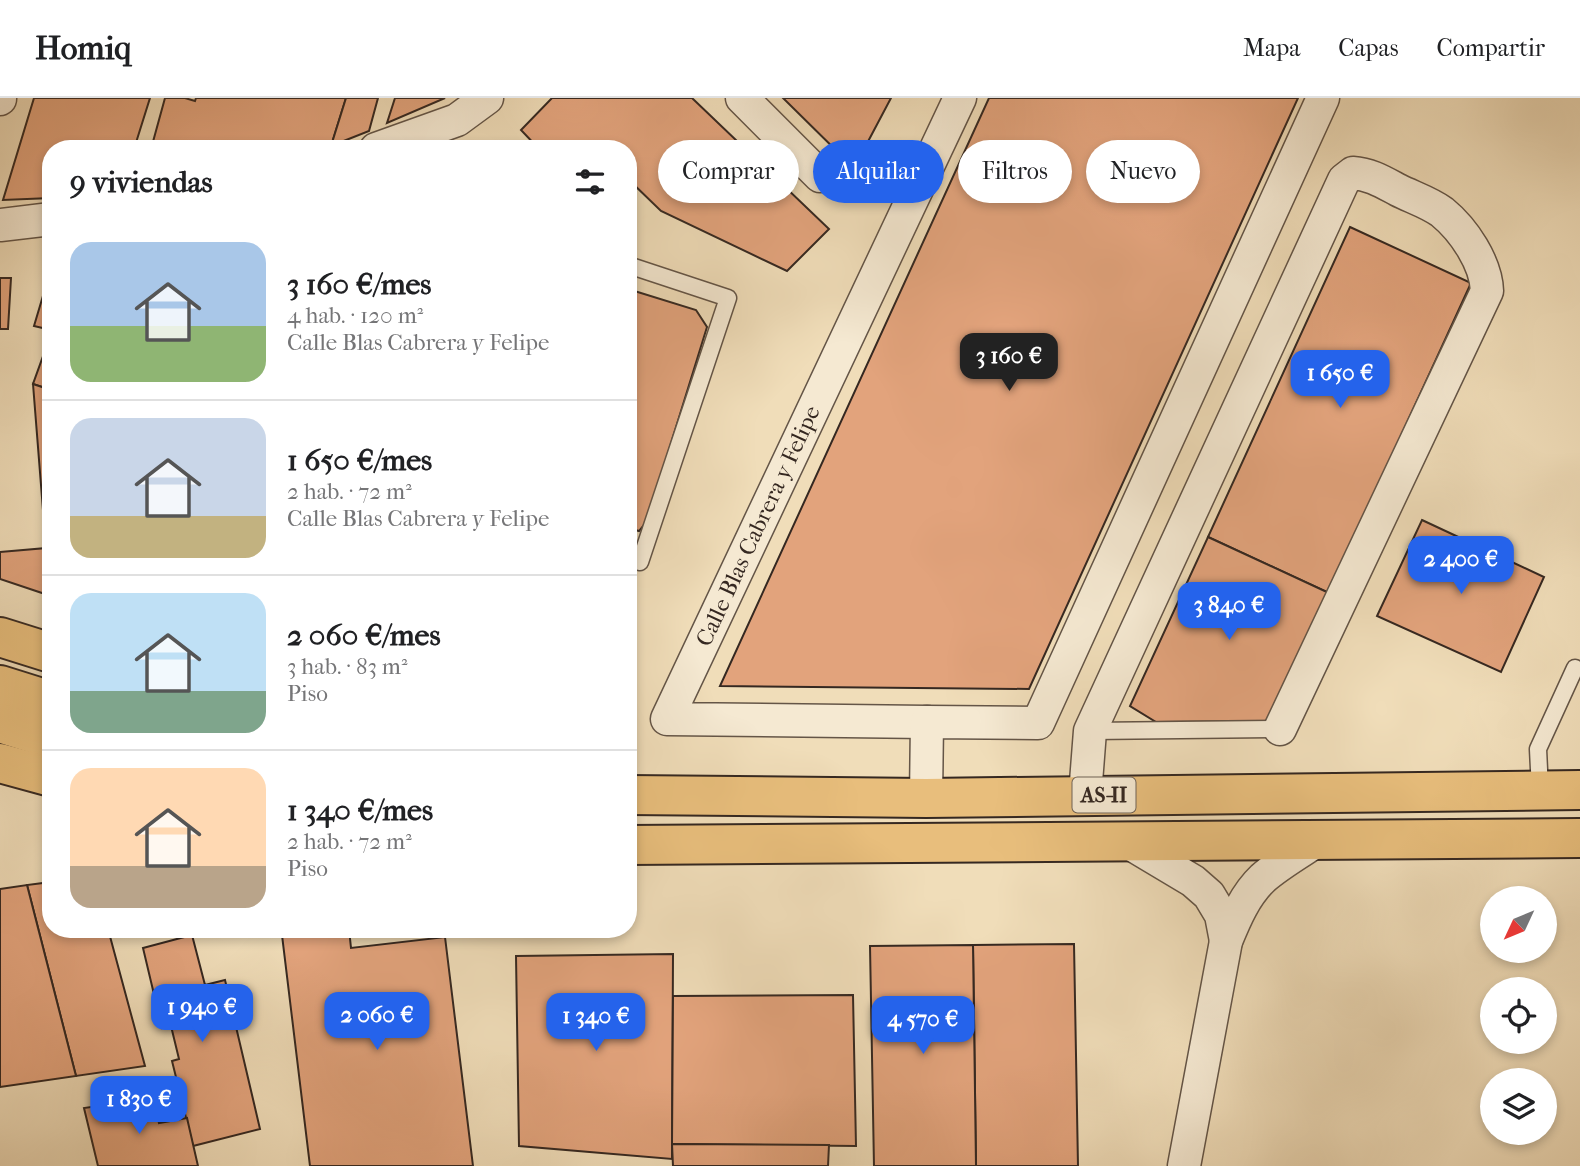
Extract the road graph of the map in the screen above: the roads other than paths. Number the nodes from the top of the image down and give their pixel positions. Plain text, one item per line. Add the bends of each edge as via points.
1 (487, 98) edge
2 (742, 98) edge
3 (960, 98) edge
4 (1323, 98) edge
5 (401, 140) edge
6 (813, 169) edge
7 (42, 220) edge
8 (0, 225) edge
9 (637, 268) edge
10 (637, 561) edge
11 (0, 637) edge
12 (42, 650) edge
13 (1575, 667) dead end
14 (0, 685) edge
15 (42, 698) edge
16 (927, 722) junction
17 (0, 723) edge
18 (1280, 729) joint
19 (1090, 731) junction
20 (42, 736) edge
21 (0, 764) edge
22 (42, 775) edge
23 (1540, 790) junction
24 (1580, 790) edge
25 (637, 795) edge
26 (1085, 795) junction
27 (926, 798) junction
28 (1580, 838) edge
29 (1318, 839) junction
30 (1126, 841) junction
31 (637, 845) edge
32 (1226, 941) junction
33 (1184, 1166) edge

1 - 5 street via 457,120
2 - 6 street
3 - 16 street, Calle Blas Cabrera y Felipe via 667,719
4 - 16 street, Calle Blas Cabrera y Felipe via 1038,723
7 - 8 street
9 - 10 lane via 728,298
11 - 12 highway
13 - 23 lane via 1538,749
14 - 15 highway
16 - 27 street
17 - 20 highway
18 - 19 lane
18 - 19 street via 1487,291 1477,255 1441,212 1367,174 1353,173 1344,180
19 - 26 street
21 - 22 highway
23 - 24 highway, AS-II
23 - 26 highway, AS-II
25 - 27 highway, AS-II
26 - 27 highway, AS-II
28 - 29 highway, AS-II
29 - 30 highway, AS-II
29 - 32 street via 1262,879 1236,915
30 - 31 highway, AS-II
30 - 32 street via 1209,895 1221,915
32 - 33 street

